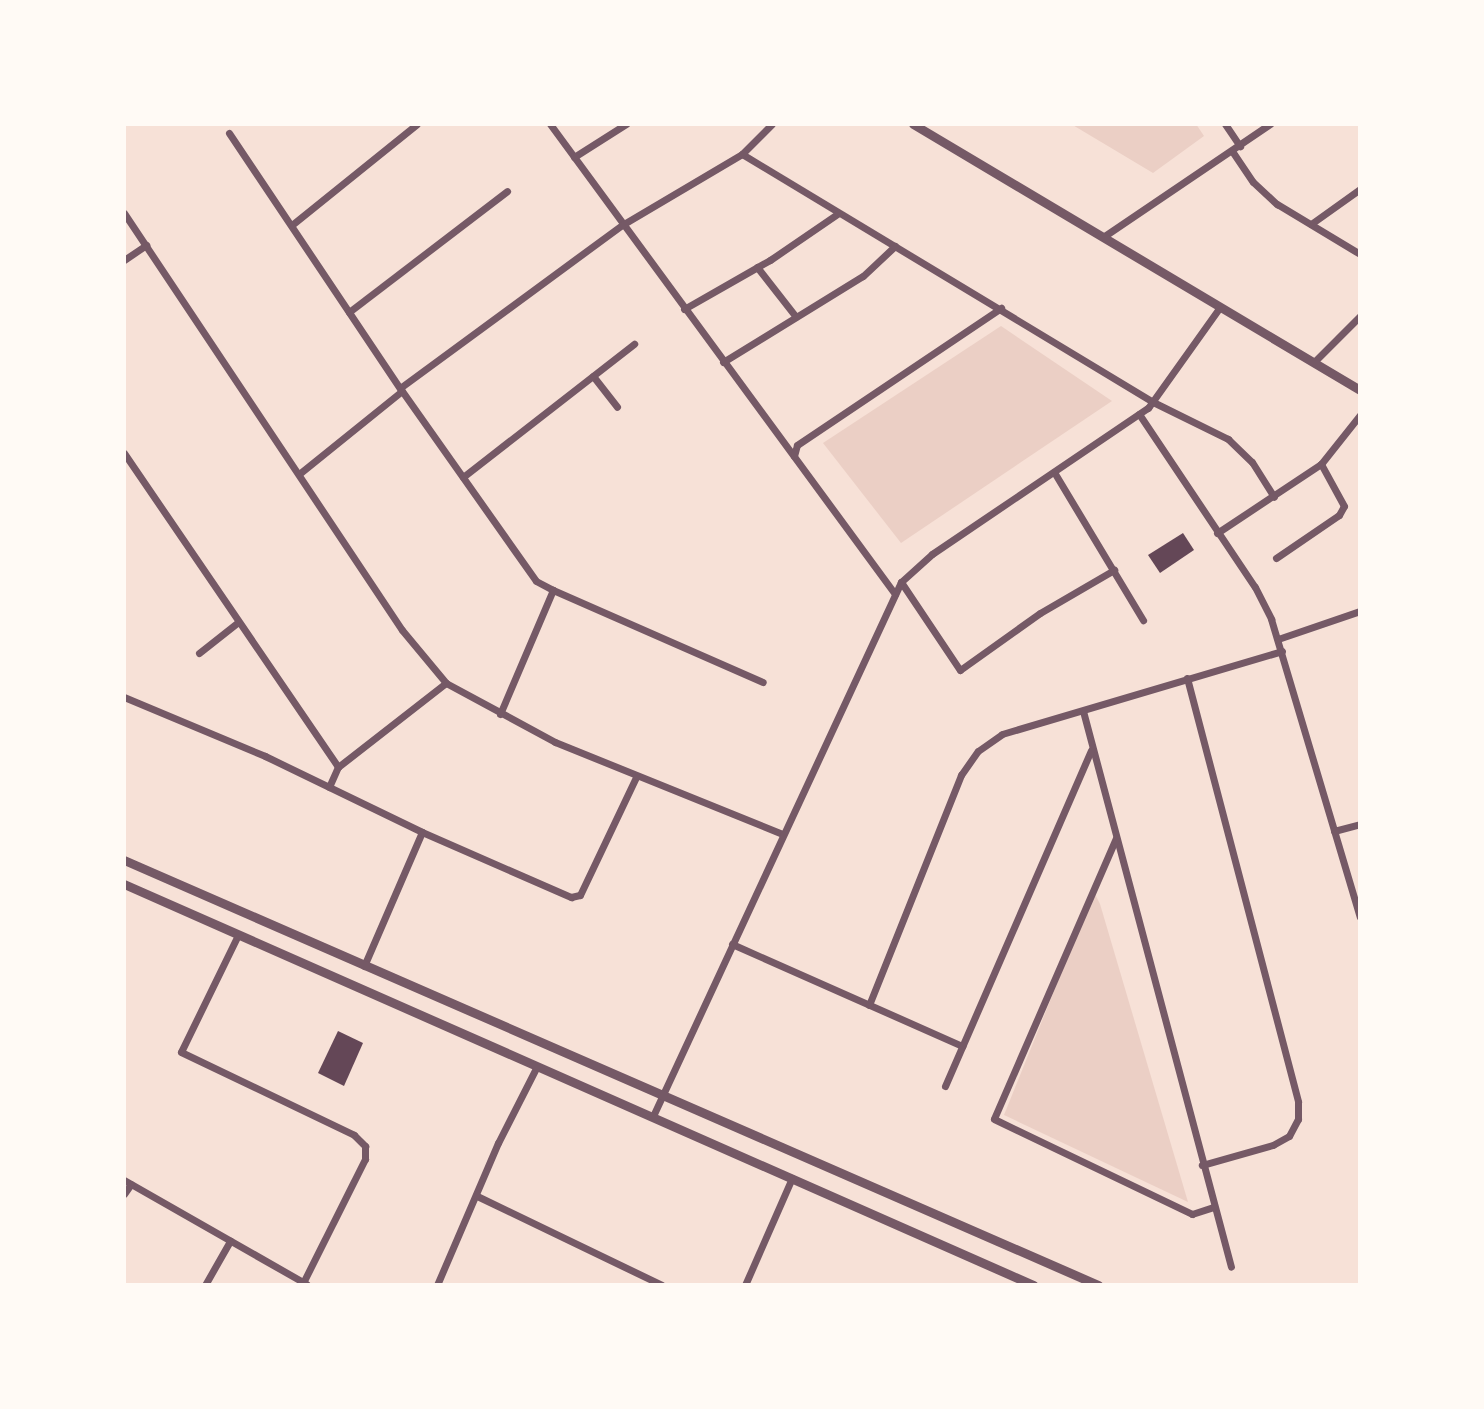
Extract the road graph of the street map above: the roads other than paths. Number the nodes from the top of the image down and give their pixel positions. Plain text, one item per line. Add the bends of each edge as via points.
1 (417, 124) edge
2 (550, 124) edge
3 (626, 124) edge
4 (772, 124) edge
5 (913, 124) edge
6 (1225, 124) edge
7 (1270, 124) edge
8 (229, 133) dead end
9 (1240, 146) junction
10 (1233, 151) junction
11 (742, 154) junction
12 (574, 158) junction
13 (1360, 189) edge
14 (507, 191) dead end
15 (124, 213) edge
16 (839, 213) junction
17 (293, 224) junction
18 (1311, 224) junction
19 (622, 225) junction
20 (1103, 237) junction
21 (146, 245) junction
22 (895, 246) junction
23 (1360, 254) edge
24 (124, 260) edge
25 (757, 267) junction
26 (1220, 307) junction
27 (1001, 308) junction
28 (684, 309) junction
29 (349, 312) junction
30 (1360, 316) edge
31 (796, 317) junction
32 (634, 344) dead end
33 (723, 362) junction
34 (1314, 362) junction
35 (593, 376) junction
36 (401, 390) junction
37 (1360, 390) edge
38 (1153, 402) junction
39 (617, 407) dead end
40 (1139, 414) junction
41 (1360, 415) edge
42 (124, 453) edge
43 (794, 456) junction
44 (1321, 464) junction
45 (1054, 472) junction
46 (299, 474) junction
47 (463, 477) junction
48 (1274, 497) junction
49 (1217, 533) junction
50 (1276, 558) dead end
51 (1114, 570) junction
52 (901, 582) junction
53 (554, 590) junction
54 (895, 594) junction
55 (1360, 611) edge
56 (1143, 620) dead end
57 (237, 623) junction
58 (1278, 639) junction
59 (1282, 651) junction
60 (199, 653) dead end
61 (1188, 678) junction
62 (763, 682) dead end
63 (446, 683) junction
64 (124, 697) edge
65 (1083, 711) junction
66 (500, 714) junction
67 (1091, 750) junction
68 (338, 767) junction
69 (636, 776) junction
70 (329, 787) junction
71 (1360, 824) edge
72 (1334, 831) junction
73 (422, 832) junction
74 (783, 834) junction
75 (1116, 838) junction
76 (124, 860) edge
77 (134, 865) junction
78 (124, 883) edge
79 (1360, 916) edge
80 (238, 935) junction
81 (732, 944) junction
82 (364, 966) junction
83 (869, 1005) junction
84 (962, 1046) junction
85 (181, 1052) junction
86 (176, 1062) dead end
87 (537, 1066) junction
88 (945, 1086) dead end
89 (662, 1096) junction
90 (653, 1116) junction
91 (1202, 1165) junction
92 (792, 1178) junction
93 (127, 1182) edge
94 (124, 1194) edge
95 (477, 1196) junction
96 (1214, 1207) junction
97 (230, 1241) junction
98 (1231, 1267) dead end
99 (304, 1284) edge
100 (205, 1285) edge
101 (437, 1285) edge
102 (662, 1285) edge
103 (745, 1285) edge
104 (1033, 1285) edge
105 (1098, 1285) edge

1 - 17 street
2 - 12 street
3 - 12 street
4 - 11 street
5 - 20 street
6 - 9 street
7 - 9 street
8 - 17 street
9 - 10 street
10 - 18 street via 1254,182
10 - 20 street
11 - 16 street
11 - 19 street
12 - 19 street
13 - 18 street
14 - 29 street
15 - 21 street
16 - 22 street
16 - 25 street
17 - 29 street
18 - 23 street
19 - 28 street
19 - 36 street
20 - 26 street
21 - 24 street
21 - 46 street
22 - 27 street
22 - 31 street via 863,276
25 - 28 street
25 - 31 street
26 - 34 street
26 - 38 street
27 - 38 street
27 - 43 street via 797,444
28 - 33 street
29 - 36 street
30 - 34 street
31 - 33 street
32 - 35 street
33 - 43 street
34 - 37 street
35 - 39 street
35 - 47 street
36 - 46 street
36 - 47 street
38 - 40 street
38 - 48 street via 1228,439 1252,462
40 - 45 street
40 - 49 street
41 - 44 street
42 - 57 street
43 - 54 street
44 - 48 street
44 - 50 street via 1344,506 1339,515
45 - 51 street
45 - 52 street via 932,554
46 - 63 street via 402,630
47 - 53 street via 536,581
48 - 49 street
49 - 58 street via 1255,587
51 - 52 street via 1040,613 960,670
51 - 56 street
52 - 54 street
53 - 62 street
53 - 66 street
54 - 74 street
55 - 58 street
57 - 60 street
57 - 68 street
58 - 59 street
59 - 61 street
59 - 72 street
61 - 65 street
61 - 91 street via 1298,1102 1298,1119 1289,1136
63 - 66 street
63 - 68 street
64 - 70 street
65 - 67 street
65 - 83 street via 1002,734 961,775
66 - 69 street
67 - 75 street
67 - 84 street
68 - 70 street
69 - 73 street via 580,895 571,897
69 - 74 street
70 - 73 street
71 - 72 street
72 - 79 street
73 - 82 street
74 - 81 street
75 - 91 street
75 - 96 street via 994,1119 1192,1214
76 - 77 street
77 - 78 street
77 - 82 street
78 - 80 street
80 - 85 street
80 - 87 street
81 - 83 street
81 - 89 street
82 - 89 street
83 - 84 street
84 - 88 street
85 - 86 street
85 - 99 street via 354,1135 365,1146 365,1159
87 - 90 street
87 - 95 street
89 - 90 street
89 - 105 street
90 - 92 street
91 - 96 street
92 - 103 street
92 - 104 street
93 - 94 street
93 - 97 street
95 - 101 street
95 - 102 street
96 - 98 street
97 - 99 street
97 - 100 street

